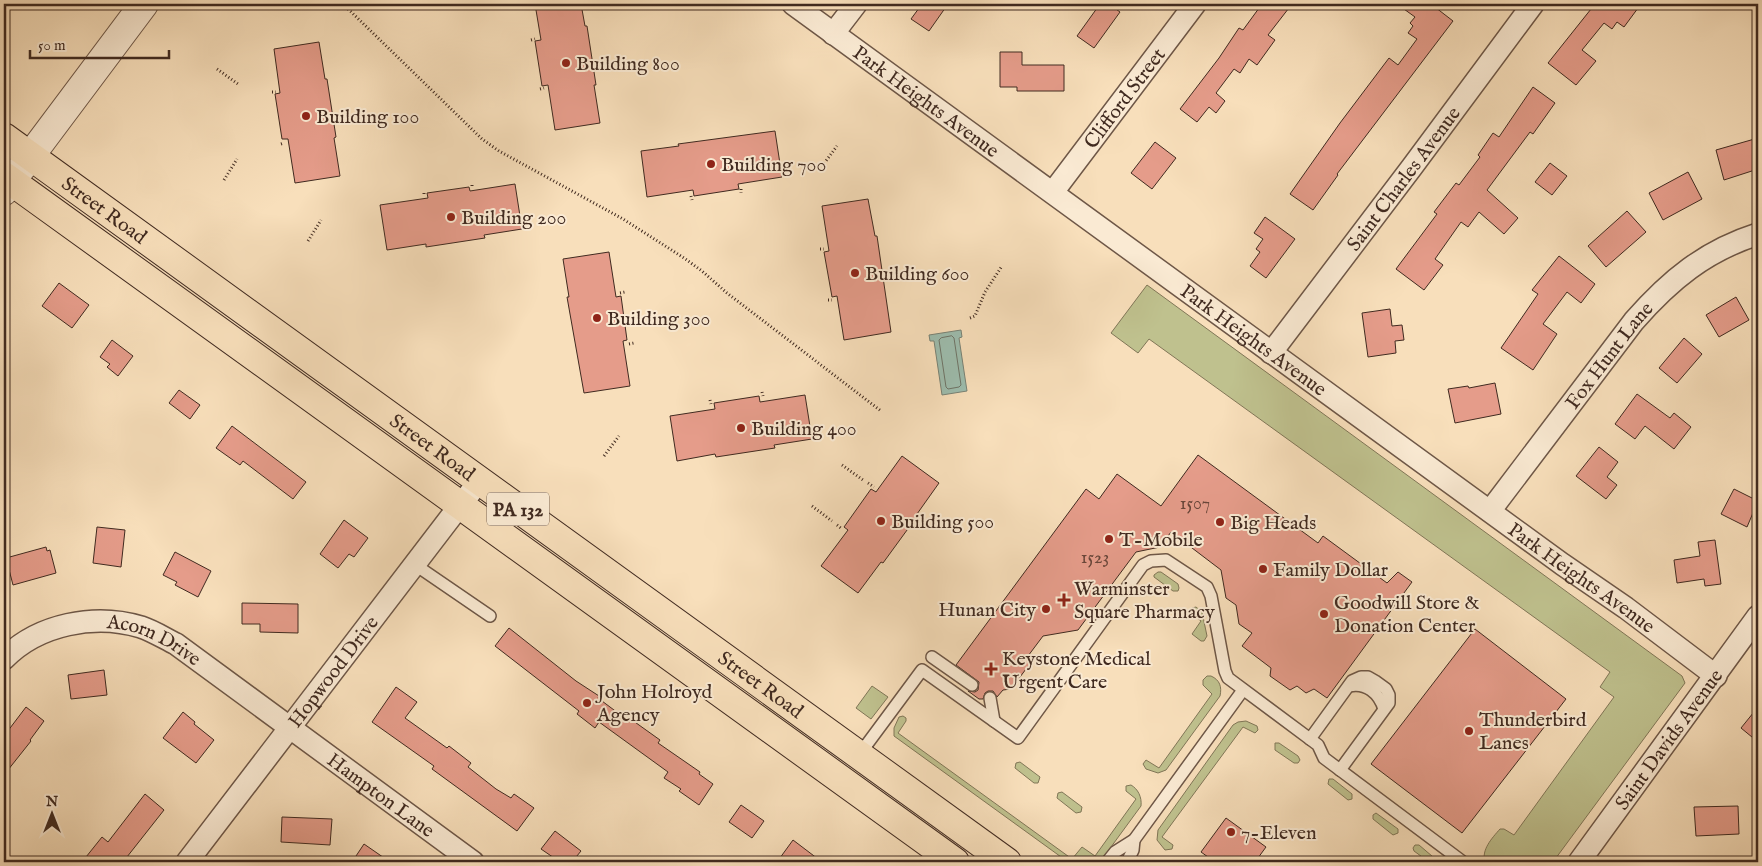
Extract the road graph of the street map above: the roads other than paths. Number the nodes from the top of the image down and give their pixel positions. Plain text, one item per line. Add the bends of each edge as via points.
1 (144, 4) edge
2 (792, 4) edge
3 (856, 4) edge
4 (1195, 4) edge
5 (1533, 4) edge
6 (834, 34) junction
7 (4, 137) edge
8 (30, 156) junction
9 (6, 183) edge
10 (1052, 192) junction
11 (1758, 234) edge
12 (1271, 353) junction
13 (480, 481) junction
14 (460, 505) junction
15 (1490, 511) junction
16 (414, 564) junction
17 (490, 616) dead end
18 (1758, 616) edge
19 (932, 656) dead end
20 (4, 659) edge
21 (1716, 676) junction
22 (972, 686) dead end
23 (1244, 690) junction
24 (990, 698) dead end
25 (994, 721) junction
26 (290, 728) junction
27 (1310, 739) junction
28 (859, 755) junction
29 (1340, 770) junction
30 (1134, 840) junction
31 (188, 862) edge
32 (473, 862) edge
33 (955, 862) edge
34 (1007, 862) edge
35 (1107, 862) edge
36 (1127, 862) edge
37 (1464, 862) edge
38 (1579, 862) edge

1 - 8 street
2 - 6 street, Park Heights Avenue
3 - 6 street
4 - 10 street, Clifford Street
5 - 12 street, Saint Charles Avenue
6 - 10 street, Park Heights Avenue
7 - 8 main road, Street Road / PA 132
8 - 9 street
8 - 13 main road, Street Road / PA 132
9 - 14 main road, Street Road / PA 132
10 - 12 street, Park Heights Avenue
11 - 15 street, Fox Hunt Lane via 1701,260 1658,294
12 - 15 street, Park Heights Avenue
13 - 14 street, Hopwood Drive
13 - 28 main road, Street Road / PA 132
14 - 16 street, Hopwood Drive
14 - 33 main road, Street Road / PA 132
15 - 21 street, Park Heights Avenue
16 - 17 lane
16 - 26 street, Hopwood Drive
18 - 21 street, Saint Davids Avenue
19 - 22 lane
20 - 26 street, Acorn Drive via 23,643 66,624 95,621 140,627 176,644
21 - 38 street, Saint Davids Avenue
23 - 25 lane via 1228,678 1225,671 1207,587 1160,559 1143,565 1018,738
23 - 27 lane
23 - 30 lane
24 - 25 lane
25 - 28 lane via 922,670
26 - 31 street, Hopwood Drive
26 - 32 street, Hampton Lane
27 - 29 lane via 1318,745 1324,758
27 - 29 lane via 1349,686 1358,684 1379,696 1384,708
28 - 34 main road, Street Road / PA 132
29 - 37 lane
30 - 35 lane via 1115,852
30 - 36 lane

